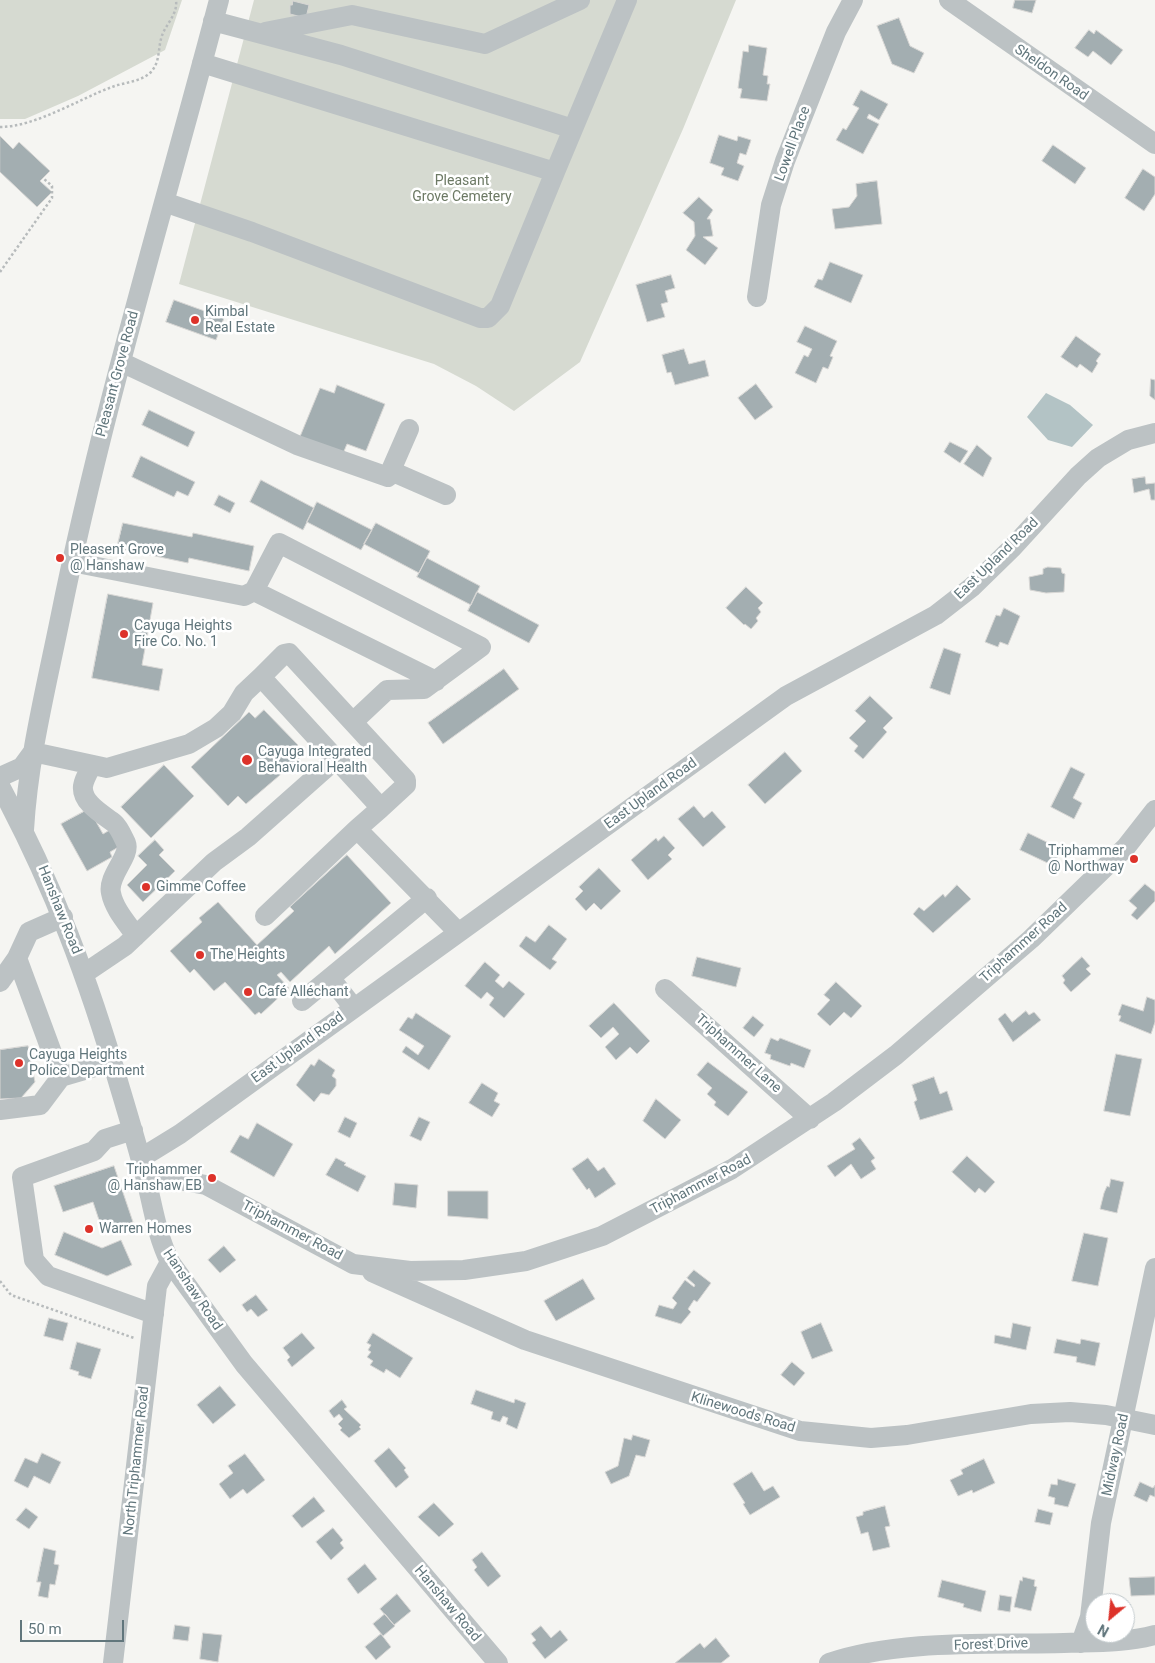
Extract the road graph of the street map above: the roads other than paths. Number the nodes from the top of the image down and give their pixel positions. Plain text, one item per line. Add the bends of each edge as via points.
1 (219, 0) edge
2 (580, 0) edge
3 (627, 0) edge
4 (853, 0) edge
5 (954, 2) edge
6 (213, 21) junction
7 (260, 33) junction
8 (202, 64) junction
9 (573, 129) junction
10 (1155, 144) edge
11 (555, 172) junction
12 (164, 202) junction
13 (757, 296) dead end
14 (121, 362) junction
15 (409, 429) dead end
16 (1155, 433) edge
17 (391, 471) junction
18 (446, 495) dead end
19 (72, 562) junction
20 (254, 591) junction
21 (388, 656) junction
22 (261, 677) junction
23 (436, 681) junction
24 (387, 690) junction
25 (354, 721) junction
26 (34, 752) junction
27 (336, 759) junction
28 (92, 765) junction
29 (0, 777) edge
30 (0, 786) edge
31 (381, 808) junction
32 (1152, 818) edge
33 (357, 829) junction
34 (24, 830) junction
35 (427, 898) junction
36 (265, 916) dead end
37 (63, 917) junction
38 (458, 932) junction
39 (136, 936) junction
40 (18, 958) junction
41 (84, 973) junction
42 (331, 979) junction
43 (0, 982) edge
44 (665, 989) dead end
45 (302, 1001) dead end
46 (354, 1008) junction
47 (112, 1062) junction
48 (61, 1077) junction
49 (0, 1110) edge
50 (810, 1119) junction
51 (133, 1130) junction
52 (141, 1158) junction
53 (147, 1182) junction
54 (170, 1262) junction
55 (353, 1264) junction
56 (1155, 1268) edge
57 (154, 1314) junction
58 (1124, 1418) junction
59 (1155, 1425) edge
60 (1155, 1635) edge
61 (1081, 1643) junction
62 (113, 1663) edge
63 (498, 1663) edge
64 (829, 1663) edge

1 - 6 street, Pleasant Grove Road
2 - 7 street via 485,44 352,15
3 - 9 street
4 - 13 street, Lowell Place via 836,32 785,161 772,205
5 - 10 street, Sheldon Road
6 - 7 street
6 - 8 street, Pleasant Grove Road
7 - 9 street
8 - 11 street
8 - 12 street, Pleasant Grove Road
9 - 11 street
11 - 12 street via 500,306 488,318 480,318 262,235
12 - 14 street, Pleasant Grove Road
14 - 17 street via 297,445 388,477
14 - 19 street, Pleasant Grove Road
15 - 17 street
16 - 38 street, East Upland Road via 1128,440 1098,458 972,588 936,615 786,696
17 - 18 street
19 - 20 street via 244,596
19 - 26 street, Pleasant Grove Road
20 - 21 street
20 - 23 street via 279,542 481,647
21 - 23 street
21 - 24 street via 385,662
22 - 25 street via 284,654 289,654
22 - 27 street
22 - 28 street via 216,728 189,744 107,768
23 - 24 street via 424,689
24 - 25 street
25 - 31 street via 406,780 406,785
26 - 28 street
26 - 29 street via 22,767
26 - 34 street, Pleasant Grove Road
27 - 31 street
27 - 39 street via 248,837 214,862
28 - 39 street via 83,787 84,793 101,816 116,824 127,846 113,875 110,892 122,918
30 - 34 street, Hanshaw Road
31 - 33 street
32 - 50 street, Triphammer Road via 1031,939 896,1054
33 - 35 street
33 - 36 street
34 - 37 street, Hanshaw Road
35 - 38 street
35 - 42 street
37 - 40 street via 29,932
37 - 41 street, Hanshaw Road
38 - 46 street, East Upland Road
39 - 41 street
40 - 43 street
40 - 48 street
41 - 47 street, Hanshaw Road
42 - 45 street
42 - 46 street
44 - 50 street, Triphammer Lane
46 - 52 street, East Upland Road via 180,1134
47 - 48 street
47 - 51 street, Hanshaw Road
48 - 49 street via 40,1104
50 - 55 street, Triphammer Road via 756,1155 685,1195 608,1234 564,1250 526,1261 464,1270 410,1271
51 - 52 street, Hanshaw Road
51 - 57 street via 105,1139 94,1151 22,1177 34,1260 48,1276
52 - 53 street, Hanshaw Road
53 - 54 street, Hanshaw Road via 162,1245
53 - 55 street, Triphammer Road via 174,1179 206,1185
54 - 57 street, North Triphammer Road via 157,1286
54 - 63 street, Hanshaw Road via 244,1364
55 - 58 street, Klinewoods Road via 525,1340 800,1430 871,1438 1046,1412 1079,1412
56 - 58 street, Midway Road
57 - 62 street, North Triphammer Road
58 - 59 street, Klinewoods Road
58 - 61 street, Midway Road via 1102,1524 1090,1617
60 - 61 street, Forest Drive via 1114,1642
61 - 64 street, Forest Drive via 907,1648 870,1651

